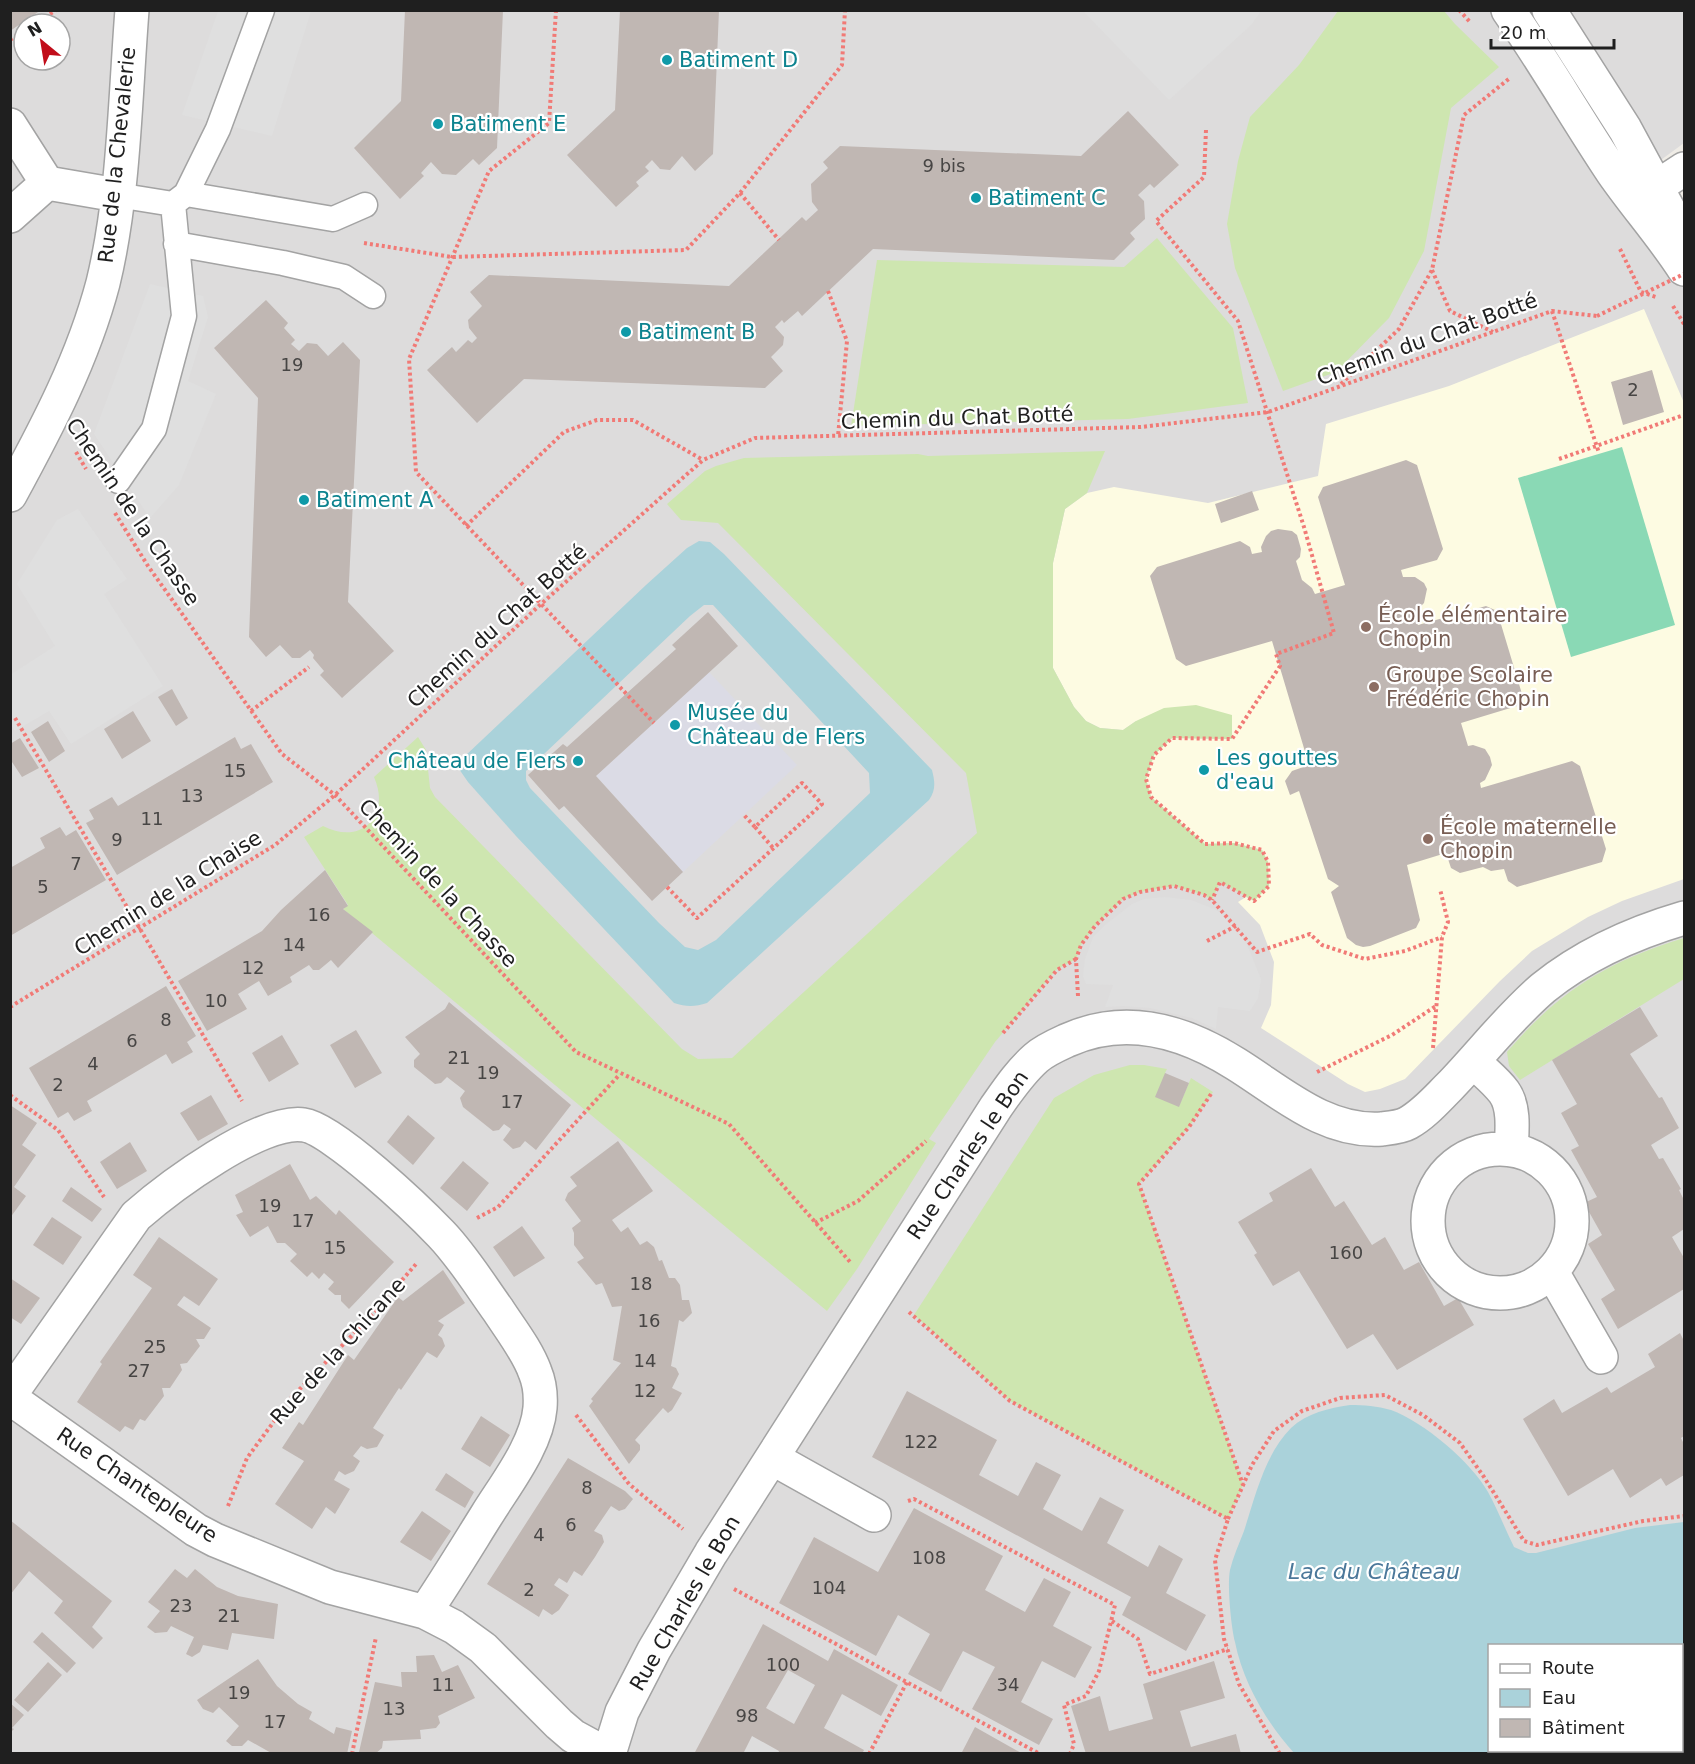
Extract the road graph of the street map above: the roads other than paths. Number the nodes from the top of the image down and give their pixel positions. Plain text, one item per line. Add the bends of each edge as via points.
1 (132, 10) edge
2 (262, 10) edge
3 (1508, 10) edge
4 (1549, 10) edge
5 (10, 125) edge
6 (47, 183) junction
7 (1658, 184) edge
8 (117, 195) junction
9 (179, 199) junction
10 (365, 205) dead end
11 (10, 216) edge
12 (1684, 238) edge
13 (176, 244) junction
14 (1684, 268) edge
15 (373, 296) dead end
16 (118, 481) dead end
17 (10, 495) edge
18 (1684, 918) edge
19 (1465, 1070) junction
20 (1510, 1150) junction
21 (1552, 1272) junction
22 (1601, 1357) dead end
23 (10, 1396) edge
24 (772, 1458) junction
25 (874, 1515) road end
26 (425, 1612) junction
27 (607, 1754) edge

1 - 8 street, Rue de la Chevalerie
2 - 9 lane via 218,129
3 - 7 street via 1612,171
4 - 7 street
5 - 6 street
6 - 8 street
6 - 11 street
7 - 12 street
7 - 14 street via 1663,237
8 - 9 lane
8 - 17 street, Rue de la Chevalerie via 103,281 92,321 52,418
9 - 10 lane via 333,219
9 - 13 lane
13 - 15 lane via 344,277
13 - 16 lane via 184,316 154,429
18 - 19 street, Rue Charles le Bon via 1632,935 1574,965 1522,1007
19 - 20 street via 1505,1093 1512,1126
19 - 24 street, Rue Charles le Bon via 1407,1124 1359,1129 1310,1112 1233,1062 1156,1030 1133,1026 1107,1028 1055,1046 1037,1057 1015,1080
20 - 21 street via 1533,1156 1551,1169 1568,1198 1572,1232 1565,1253
20 - 21 street via 1488,1150 1467,1157 1448,1170 1429,1210 1432,1244 1450,1273 1468,1286 1490,1292 1512,1292
21 - 22 street
23 - 26 street, Rue Chantepleure via 215,1540 330,1587
23 - 26 street via 136,1216 163,1192 261,1133 303,1124 319,1130 361,1160 442,1234 518,1339 540,1390 532,1436 516,1469
24 - 25 street
24 - 27 street, Rue Charles le Bon via 654,1650 622,1712
26 - 27 street, Rue Chantepleure via 467,1635 573,1736

